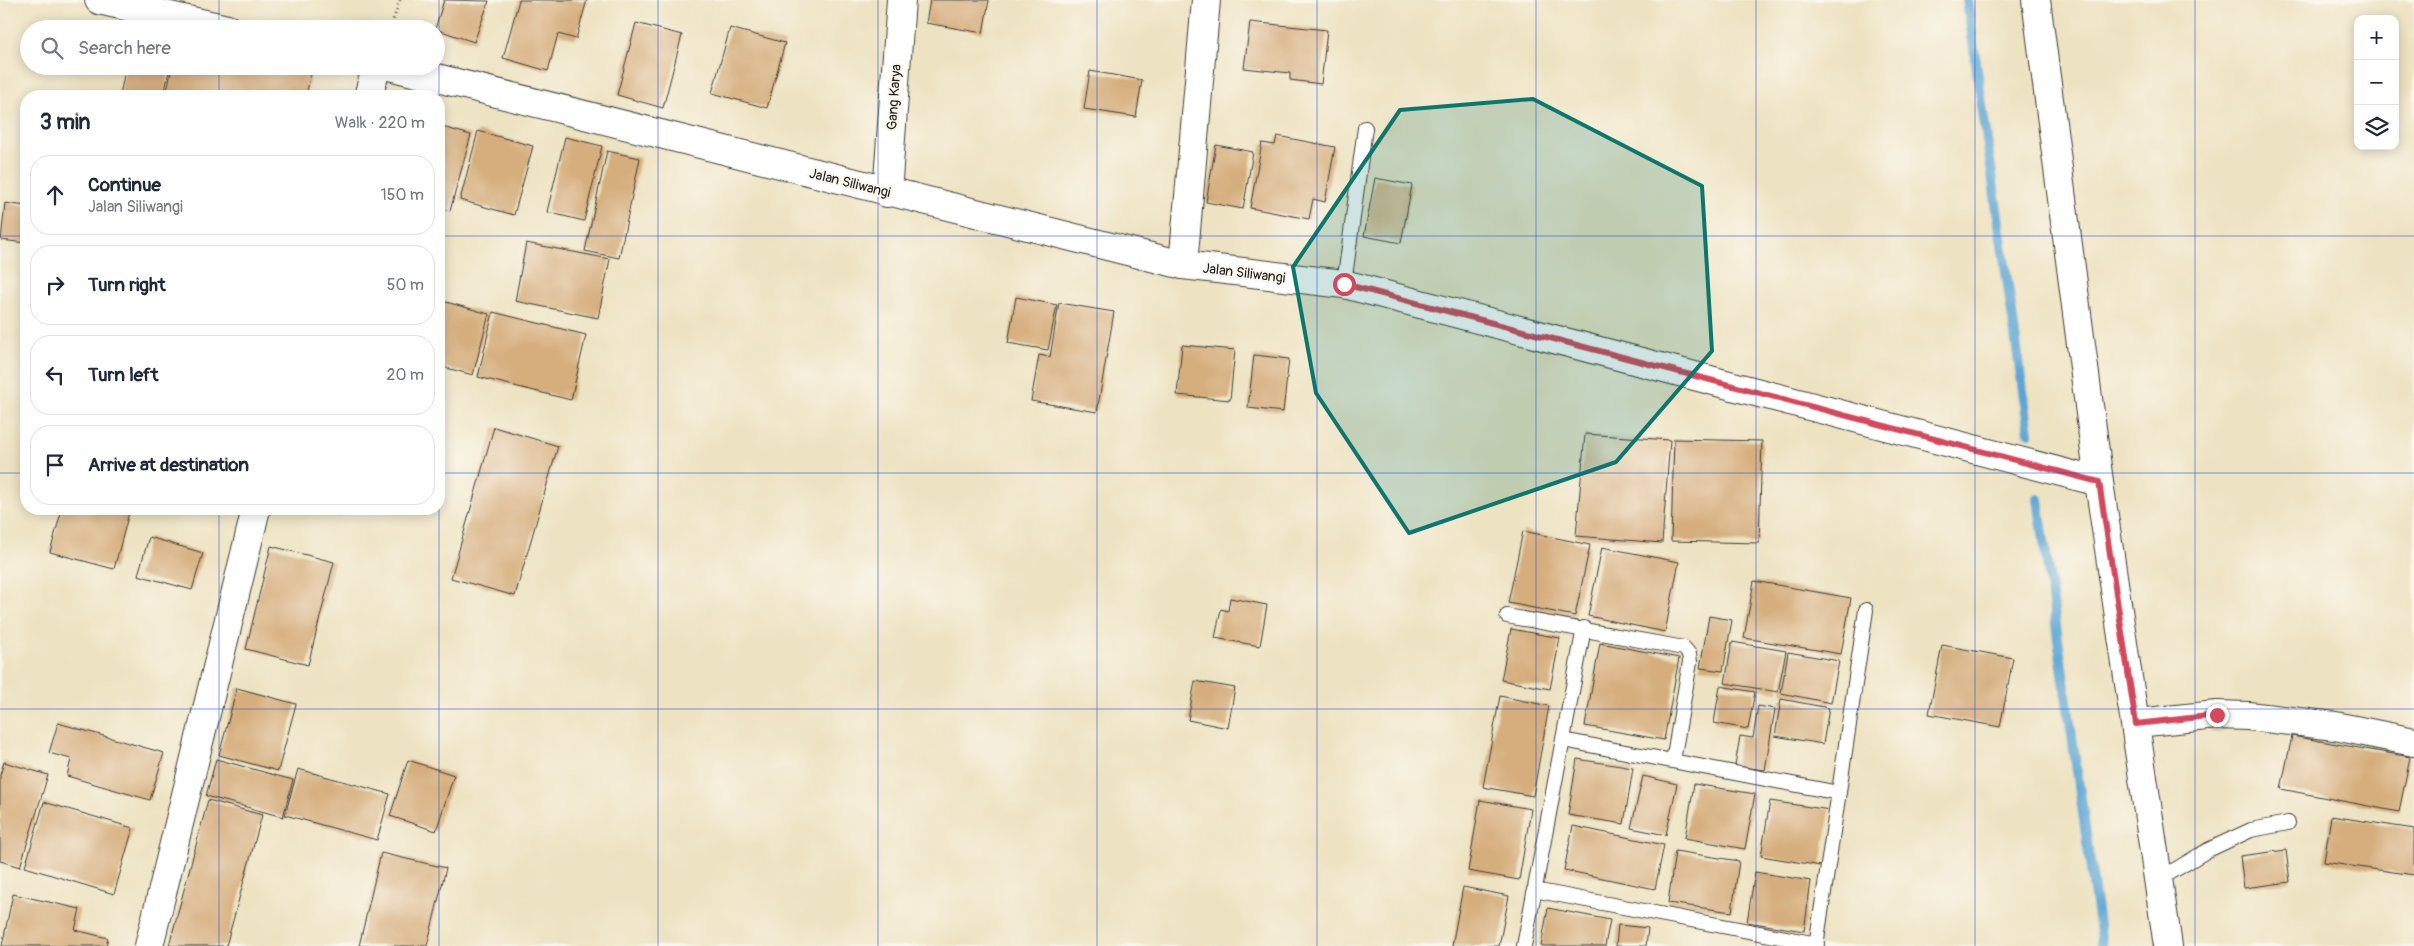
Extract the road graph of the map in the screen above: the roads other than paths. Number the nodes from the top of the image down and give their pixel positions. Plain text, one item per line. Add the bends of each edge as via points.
1 (99, 0) edge
2 (901, 0) edge
3 (1206, 0) edge
4 (2036, 0) edge
5 (147, 5) edge
6 (197, 20) edge
7 (374, 75) edge
8 (424, 75) edge
9 (370, 90) edge
10 (1365, 128) dead end
11 (887, 193) junction
12 (1183, 266) junction
13 (1344, 284) junction
14 (2099, 482) junction
15 (255, 515) edge
16 (1866, 610) dead end
17 (1508, 616) dead end
18 (1584, 628) junction
19 (2136, 724) junction
20 (1563, 740) junction
21 (2414, 742) edge
22 (1673, 761) junction
23 (1839, 793) junction
24 (2288, 823) dead end
25 (2158, 880) junction
26 (1534, 890) junction
27 (1817, 945) edge
28 (149, 946) edge
29 (1524, 946) edge
30 (2168, 946) edge

1 - 5 street
2 - 11 street, Gang Karya
3 - 12 street
4 - 14 street
5 - 6 street
7 - 9 street
8 - 11 street, Jalan Siliwangi
10 - 13 lane
11 - 12 street, Jalan Siliwangi
12 - 13 street, Jalan Siliwangi
13 - 14 street, Jalan Siliwangi
14 - 19 street
15 - 28 street
16 - 23 lane
17 - 18 lane
18 - 20 lane
18 - 22 lane via 1673,644 1689,654
19 - 21 street via 2217,715 2248,716 2335,726
19 - 25 street
20 - 22 lane
20 - 26 lane
22 - 23 lane
23 - 27 lane
24 - 25 lane via 2251,830 2208,850
25 - 30 street
26 - 27 lane
26 - 29 lane

